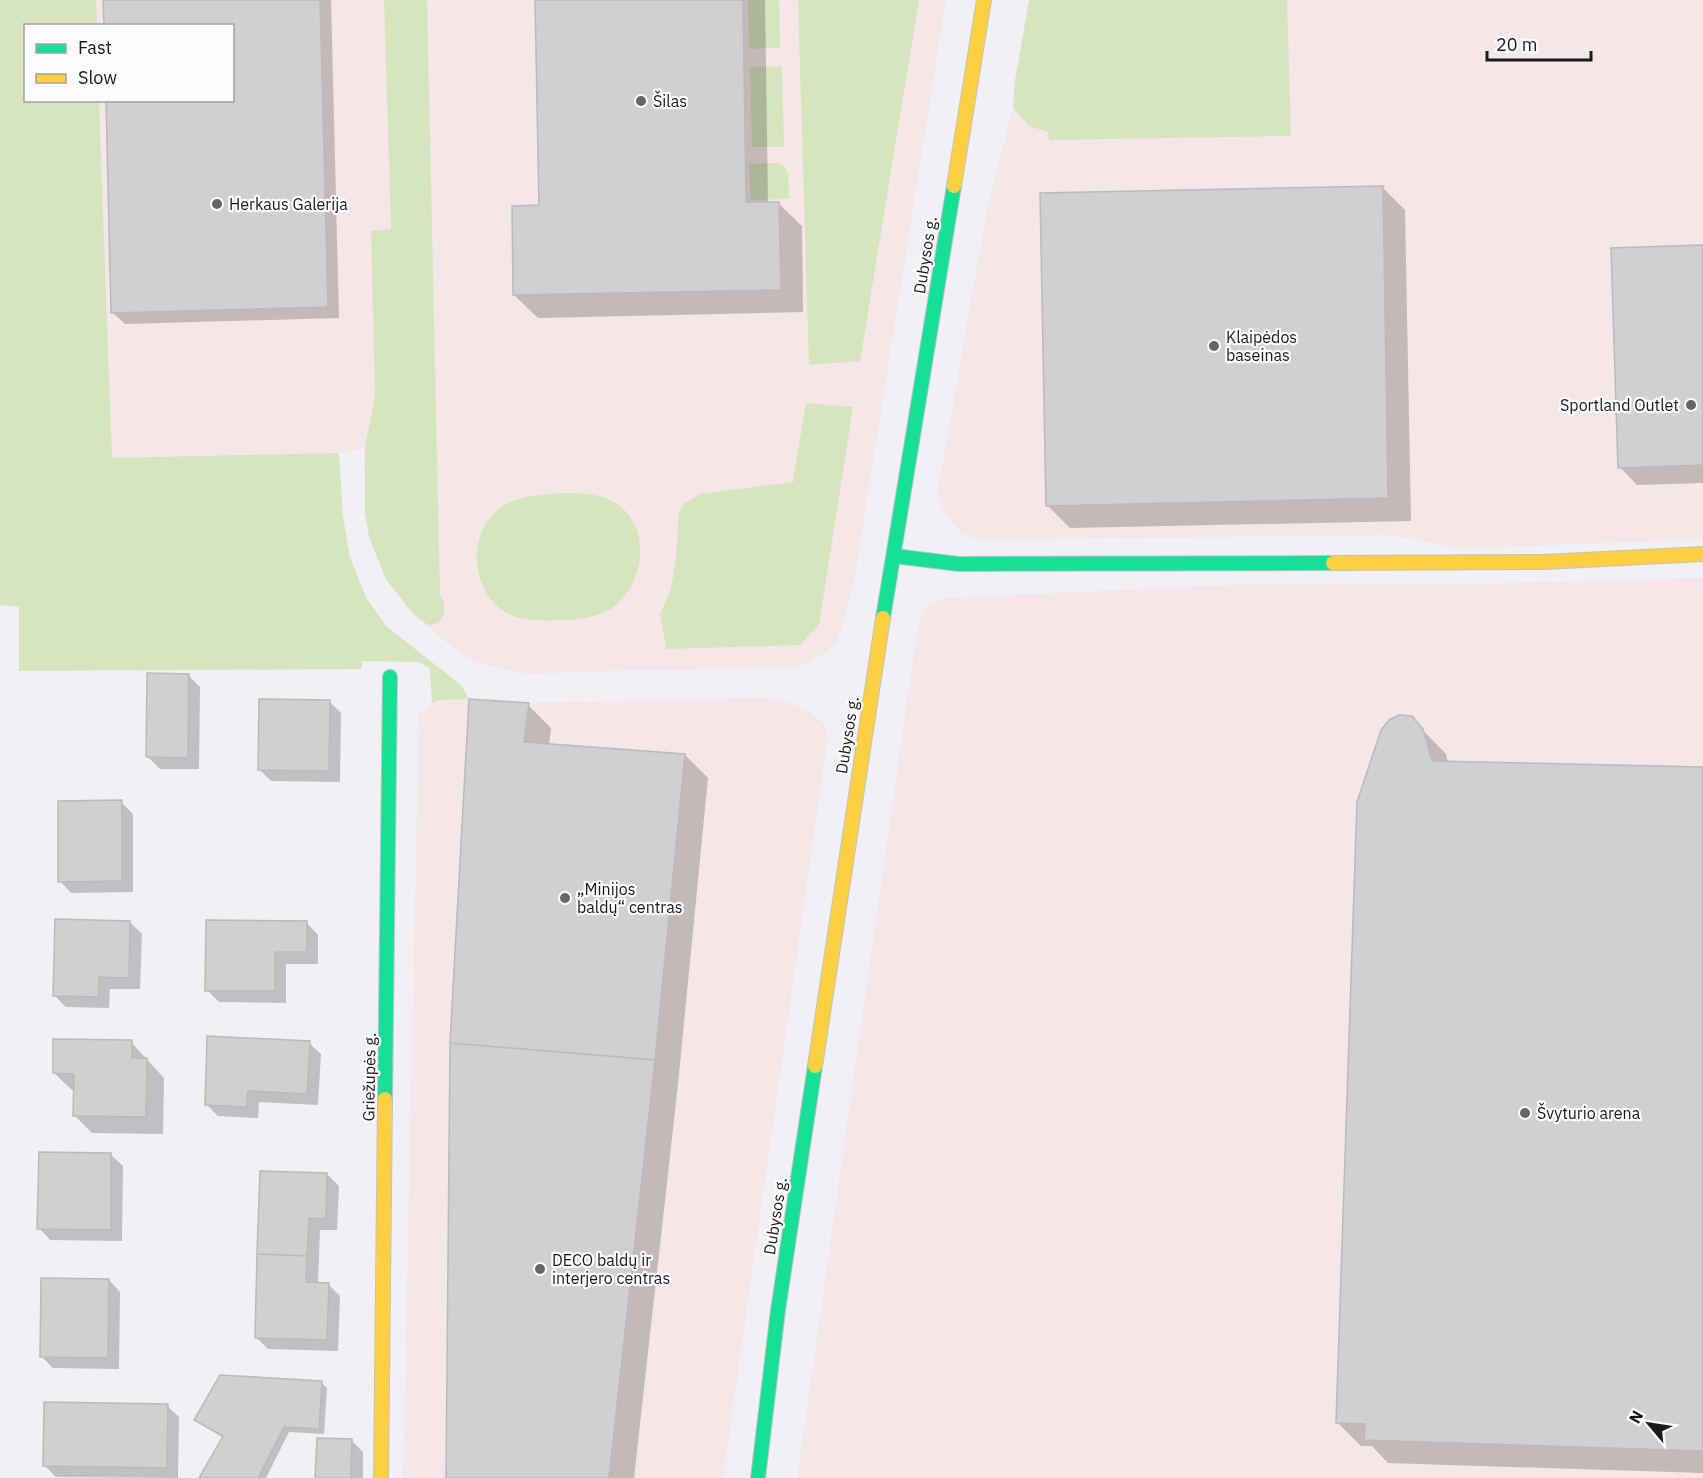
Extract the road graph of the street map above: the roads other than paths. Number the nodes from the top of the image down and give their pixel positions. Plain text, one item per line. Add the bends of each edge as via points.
1 (984, 0) edge
2 (1703, 554) edge
3 (894, 556) junction
4 (390, 677) dead end
5 (381, 1478) edge
6 (758, 1478) edge

1 - 3 street, Dubysos g.
2 - 3 street via 1544,562 959,564
3 - 6 street, Dubysos g. via 778,1310
4 - 5 street, Griežupės g.

